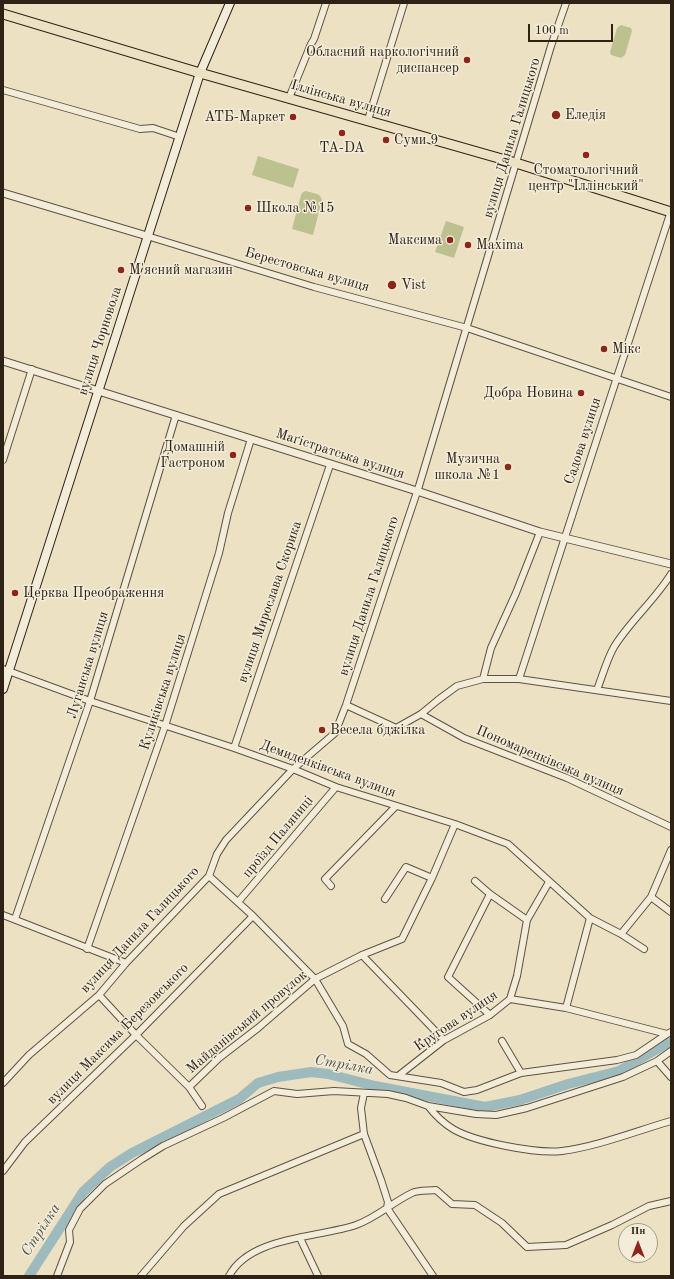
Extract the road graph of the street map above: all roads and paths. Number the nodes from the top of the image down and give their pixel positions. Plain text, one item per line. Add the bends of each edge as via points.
1 (230, 3) edge
2 (326, 3) edge
3 (404, 3) edge
4 (566, 3) edge
5 (3, 14) edge
6 (200, 74) junction
7 (3, 90) edge
8 (289, 98) junction
9 (368, 120) junction
10 (180, 137) junction
11 (516, 163) junction
12 (3, 193) edge
13 (671, 212) edge
14 (147, 236) junction
15 (467, 328) junction
16 (3, 361) edge
17 (32, 369) junction
18 (616, 379) junction
19 (98, 391) junction
20 (671, 397) edge
21 (176, 415) junction
22 (251, 439) junction
23 (3, 460) edge
24 (330, 464) junction
25 (417, 492) junction
26 (540, 532) junction
27 (565, 538) junction
28 (671, 564) edge
29 (671, 574) edge
30 (6, 670) edge
31 (483, 679) junction
32 (519, 679) junction
33 (3, 689) edge
34 (597, 690) junction
35 (90, 701) junction
36 (671, 701) edge
37 (346, 705) junction
38 (421, 714) junction
39 (165, 726) junction
40 (234, 748) junction
41 (293, 769) junction
42 (336, 787) junction
43 (396, 806) junction
44 (455, 824) junction
45 (671, 827) edge
46 (671, 850) edge
47 (208, 876) junction
48 (432, 878) junction
49 (475, 881) dead end
50 (549, 882) junction
51 (331, 886) dead end
52 (490, 894) junction
53 (651, 897) junction
54 (385, 899) dead end
55 (238, 902) junction
56 (671, 912) edge
57 (3, 915) edge
58 (253, 916) junction
59 (590, 918) junction
60 (15, 919) junction
61 (526, 920) junction
62 (621, 934) junction
63 (87, 949) junction
64 (644, 949) dead end
65 (362, 955) junction
66 (126, 963) junction
67 (315, 979) junction
68 (99, 994) junction
69 (510, 999) junction
70 (566, 1008) junction
71 (490, 1015) junction
72 (669, 1033) edge
73 (136, 1035) junction
74 (444, 1040) junction
75 (502, 1041) dead end
76 (671, 1051) edge
77 (657, 1061) junction
78 (521, 1073) junction
79 (398, 1076) junction
80 (671, 1076) edge
81 (3, 1083) edge
82 (189, 1087) junction
83 (364, 1093) junction
84 (202, 1106) dead end
85 (428, 1106) junction
86 (671, 1120) edge
87 (364, 1134) junction
88 (3, 1171) edge
89 (671, 1201) edge
90 (387, 1208) junction
91 (300, 1238) junction
92 (57, 1276) edge
93 (141, 1276) edge
94 (229, 1276) edge
95 (318, 1276) edge
96 (433, 1276) edge

1 - 6 main road, вулиця Чорновола
2 - 8 street
3 - 9 street
4 - 11 street, вулиця Данила Галицького
5 - 6 main road, Іллінська вулиця
6 - 8 main road, Іллінська вулиця
6 - 10 main road, вулиця Чорновола
7 - 10 street via 140,129 153,128
8 - 9 main road, Іллінська вулиця
9 - 11 main road, Іллінська вулиця
10 - 14 main road, вулиця Чорновола
11 - 13 main road, Іллінська вулиця
11 - 15 street, вулиця Данила Галицького
12 - 14 street, Берестовська вулиця
13 - 18 street, Садова вулиця
14 - 15 street, Берестовська вулиця via 314,287
14 - 19 main road, вулиця Чорновола
15 - 18 street, Берестовська вулиця
15 - 25 street, вулиця Данила Галицького
16 - 17 street, Маґістратська вулиця
17 - 19 street, Маґістратська вулиця
17 - 23 street
18 - 20 street, Берестовська вулиця
18 - 27 street, Садова вулиця
19 - 21 street, Маґістратська вулиця
19 - 30 main road, вулиця Чорновола
21 - 22 street, Маґістратська вулиця
21 - 35 street, Луганська вулиця
22 - 24 street, Маґістратська вулиця
22 - 39 street, Куликівська вулиця via 228,513 220,553
24 - 25 street, Маґістратська вулиця
24 - 40 street, вулиця Мирослава Скорика
25 - 26 street, Маґістратська вулиця
25 - 37 street, вулиця Данила Галицького
26 - 27 street, Маґістратська вулиця
26 - 31 street via 491,648
27 - 28 street, Маґістратська вулиця
27 - 32 street, Садова вулиця
29 - 34 street via 614,648
30 - 33 main road, вулиця Чорновола
30 - 35 street, Демиденківська вулиця
31 - 32 street
31 - 38 street via 458,686
32 - 34 street
34 - 36 street
35 - 39 street, Демиденківська вулиця
35 - 60 street, Луганська вулиця
37 - 38 street via 396,728
37 - 41 street, вулиця Данила Галицького via 335,733
38 - 45 street, Пономаренківська вулиця via 464,738 567,778
39 - 40 street, Демиденківська вулиця
39 - 63 street, Куликівська вулиця
40 - 41 street, Демиденківська вулиця
41 - 42 street, Демиденківська вулиця
41 - 47 street, вулиця Данила Галицького via 226,840
42 - 43 street, Демиденківська вулиця
42 - 55 street, проїзд Паляниці
43 - 44 street, Демиденківська вулиця
43 - 51 street via 325,880
44 - 48 street, Майданівський провулок
44 - 50 street, Демиденківська вулиця via 508,844
46 - 53 street
47 - 55 street
47 - 66 street, вулиця Данила Галицького
48 - 54 street via 406,867
48 - 65 street, Майданівський провулок via 402,939
49 - 52 street
50 - 59 street, Демиденківська вулиця
50 - 61 street
52 - 61 street
52 - 71 street via 448,976
53 - 56 street
53 - 62 street
55 - 58 street
57 - 60 street
58 - 67 street
58 - 73 street, вулиця Максима Березовського
59 - 62 street, Демиденківська вулиця
59 - 70 street
60 - 63 street
61 - 69 street
62 - 64 street, Демиденківська вулиця
63 - 66 street
65 - 67 street, Майданівський провулок
65 - 74 street
66 - 68 street, вулиця Данила Галицького
67 - 79 street via 342,1026 348,1044 366,1054 390,1076
67 - 82 street, Майданівський провулок via 219,1058
68 - 73 street
68 - 81 street, вулиця Данила Галицького via 29,1055
69 - 70 street, Кругова вулиця
69 - 71 street, Кругова вулиця
70 - 72 street, Кругова вулиця
71 - 74 street, Кругова вулиця
72 - 78 street, Кругова вулиця via 630,1057
73 - 82 street
73 - 88 street, вулиця Максима Березовського via 25,1142
74 - 79 street, Кругова вулиця
75 - 78 street
76 - 77 street
77 - 80 street
77 - 85 street via 623,1077 527,1108 496,1115
78 - 79 street, Кругова вулиця via 477,1090 464,1092 441,1083
82 - 84 street
83 - 85 street via 388,1094
83 - 87 street via 361,1108
83 - 92 street via 334,1091 296,1094 274,1091 142,1158 106,1184 80,1209 69,1230 70,1242
85 - 86 street via 435,1115 462,1134 506,1146 537,1150 561,1151 588,1146
87 - 90 street via 388,1202
87 - 93 street via 219,1194 184,1226
89 - 90 street via 649,1206 566,1246 527,1247 502,1223 475,1205 452,1204 436,1190 413,1192
90 - 91 street via 356,1225
90 - 96 street
91 - 94 street via 269,1245 247,1256
91 - 95 street

